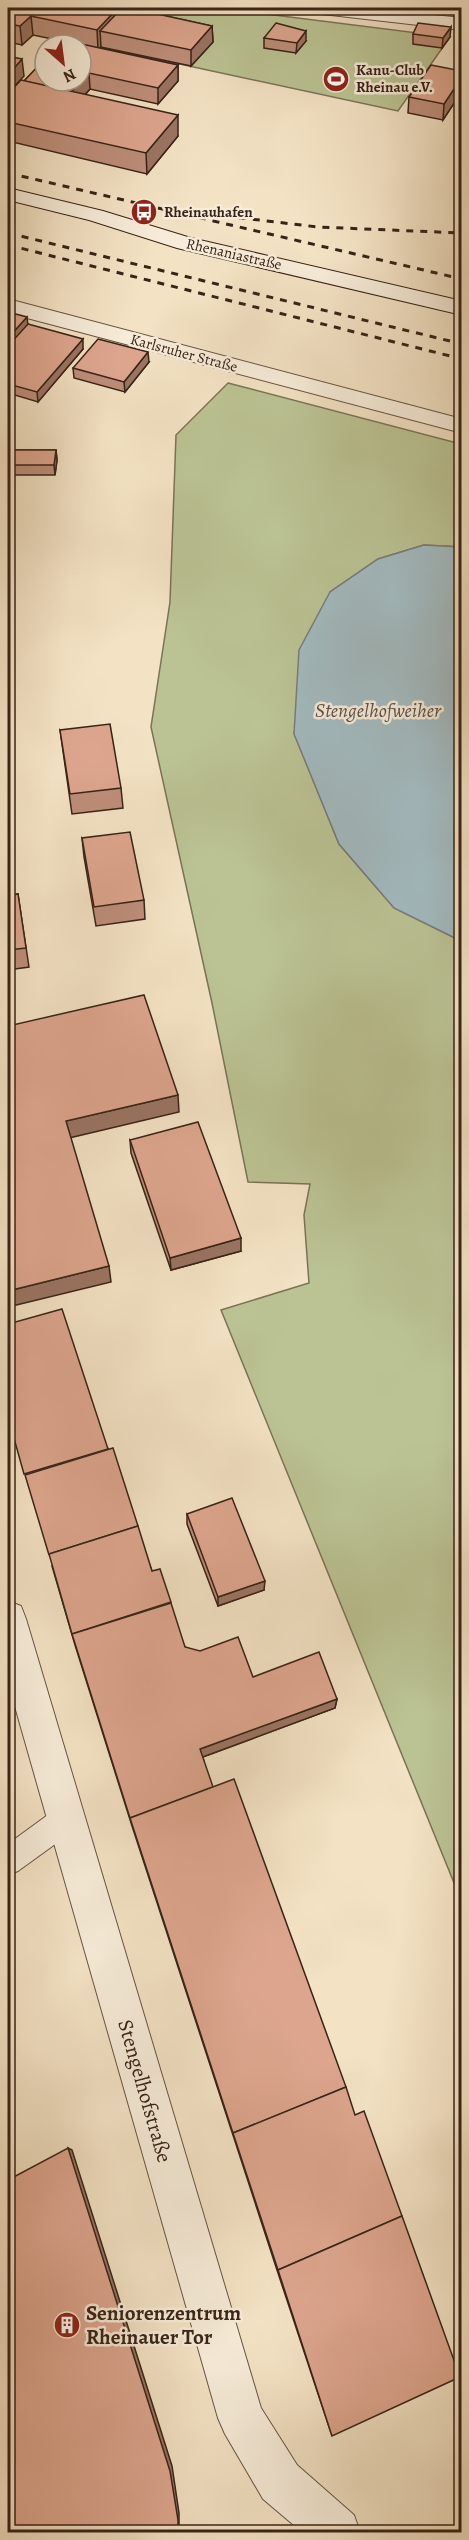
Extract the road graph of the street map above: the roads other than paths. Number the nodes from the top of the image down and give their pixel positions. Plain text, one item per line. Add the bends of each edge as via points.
1 (322, 8) edge
2 (462, 24) edge
3 (8, 194) edge
4 (8, 306) edge
5 (462, 308) edge
6 (462, 426) edge
7 (8, 1619) edge
8 (66, 1820) junction
9 (8, 1861) edge
10 (337, 2532) edge

1 - 2 street
3 - 5 street, Rhenaniastraße via 96,215 185,243
4 - 6 street, Karlsruher Straße
7 - 8 street, Stengelhofstraße
8 - 9 lane
8 - 10 street, Stengelhofstraße via 241,2418 280,2482

